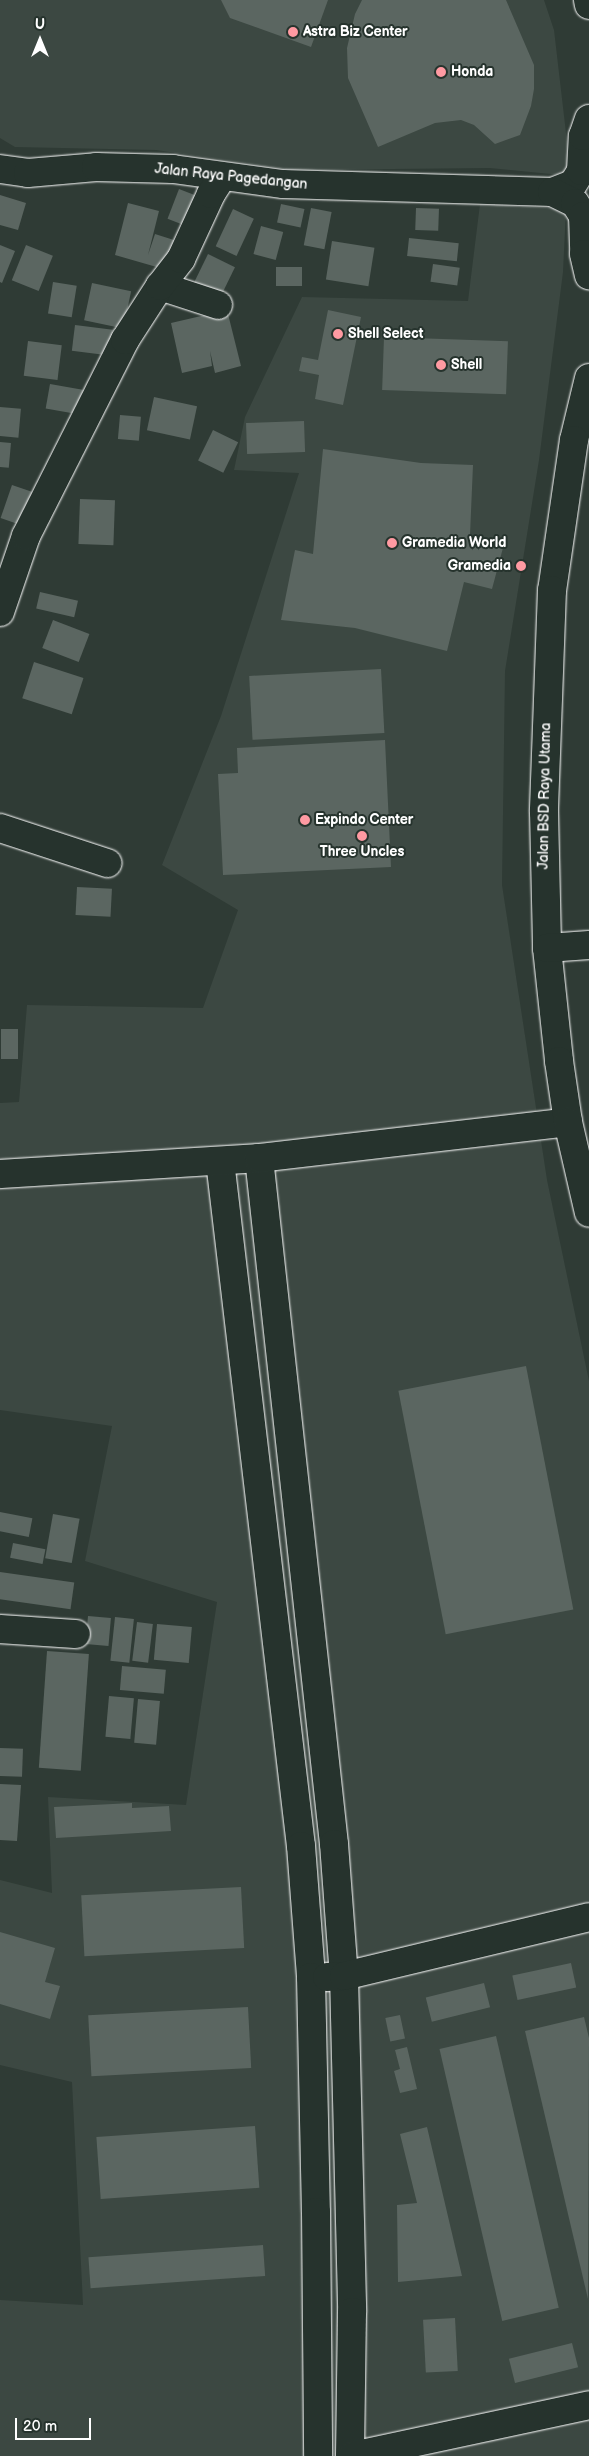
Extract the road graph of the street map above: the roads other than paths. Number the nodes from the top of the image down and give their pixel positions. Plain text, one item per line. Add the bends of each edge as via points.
1 (588, 0) edge
2 (589, 6) edge
3 (589, 119) edge
4 (0, 169) edge
5 (222, 177) junction
6 (552, 192) junction
7 (589, 275) edge
8 (160, 286) junction
9 (218, 305) dead end
10 (589, 378) edge
11 (0, 612) edge
12 (0, 828) edge
13 (107, 863) dead end
14 (589, 945) edge
15 (547, 948) junction
16 (568, 1122) junction
17 (259, 1158) junction
18 (220, 1161) junction
19 (0, 1174) edge
20 (589, 1213) edge
21 (0, 1629) edge
22 (76, 1634) dead end
23 (589, 1918) edge
24 (344, 1976) junction
25 (311, 1978) junction
26 (589, 2405) edge
27 (318, 2455) edge
28 (345, 2456) edge
29 (351, 2456) edge

1 - 2 street
3 - 6 street via 583,136 581,170 573,184
4 - 5 street, Jalan Raya Pagedangan via 28,174 96,167 173,169
5 - 6 street, Jalan Raya Pagedangan via 283,184
5 - 8 street via 181,259
6 - 7 street via 575,203 583,216 584,254
8 - 9 street
8 - 11 street via 125,340 26,536
10 - 15 street, Jalan BSD Raya Utama via 574,440 552,590 544,812
12 - 13 street
14 - 15 street
15 - 16 street, Jalan BSD Raya Utama
16 - 17 street
16 - 20 street, Jalan BSD Raya Utama
17 - 18 street
17 - 24 street via 334,1844
18 - 19 street
18 - 25 street via 301,1846
21 - 22 street
23 - 24 street
24 - 25 street
24 - 29 street via 352,2312
25 - 27 street
26 - 29 street
27 - 28 street

